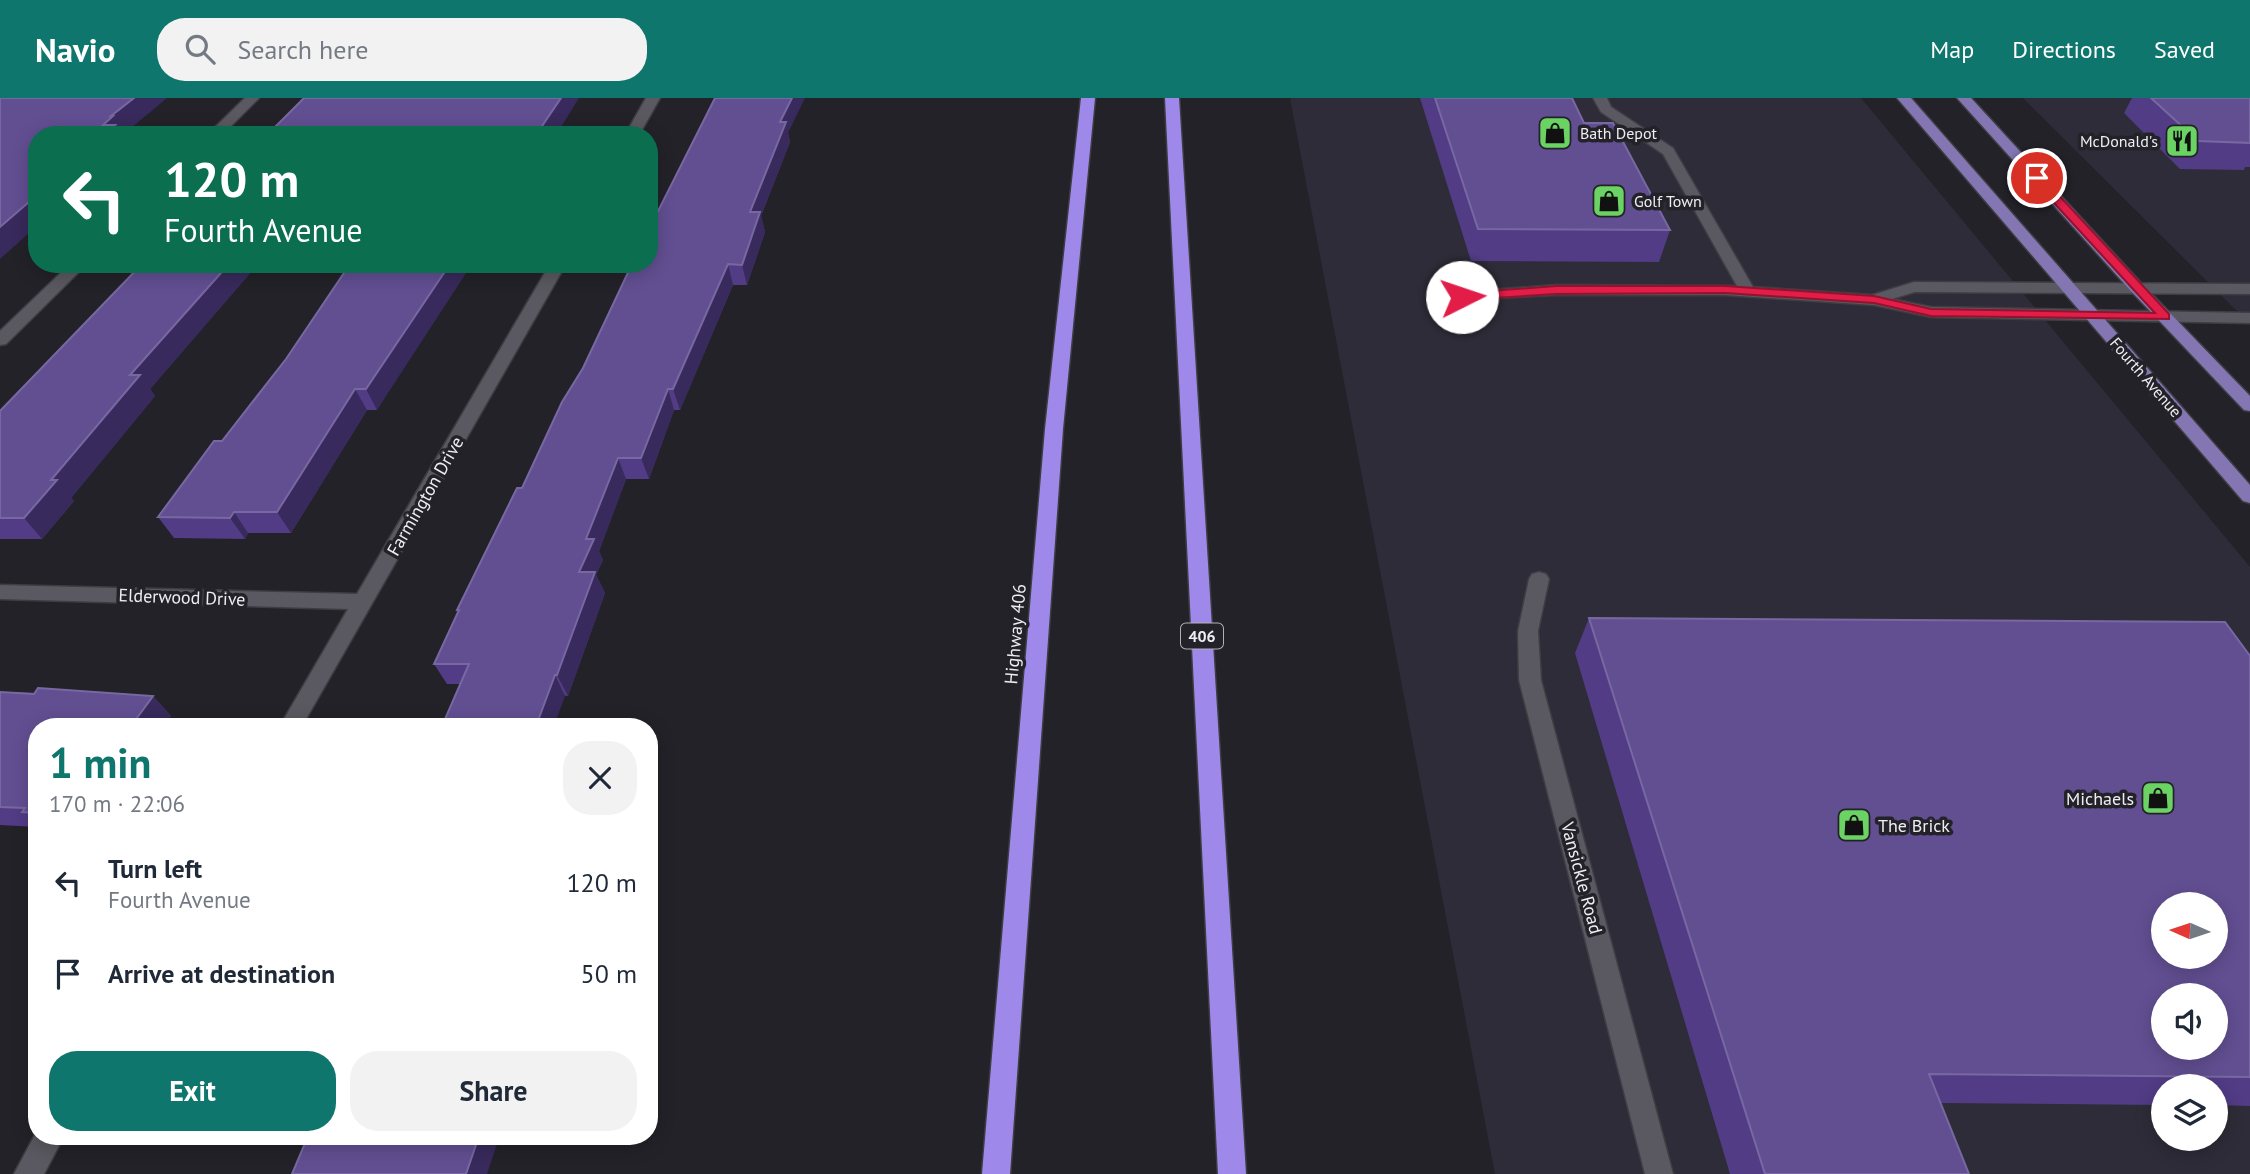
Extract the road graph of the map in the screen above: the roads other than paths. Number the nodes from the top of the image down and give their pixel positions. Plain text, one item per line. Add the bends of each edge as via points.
1 (252, 98) edge
2 (653, 98) edge
3 (1088, 98) edge
4 (1172, 98) edge
5 (1600, 98) edge
6 (1904, 98) edge
7 (1964, 98) edge
8 (223, 126) edge
9 (637, 126) edge
10 (70, 273) edge
11 (553, 273) edge
12 (2136, 287) junction
13 (2068, 288) junction
14 (2250, 289) edge
15 (1747, 290) junction
16 (1462, 297) dead end
17 (1874, 300) junction
18 (2092, 315) junction
19 (2165, 317) junction
20 (2250, 318) edge
21 (0, 340) edge
22 (2250, 406) edge
23 (2250, 497) edge
24 (1538, 579) dead end
25 (0, 592) edge
26 (363, 602) junction
27 (296, 718) edge
28 (45, 1145) edge
29 (27, 1174) edge
30 (996, 1174) edge
31 (1232, 1174) edge
32 (1659, 1174) edge

1 - 8 street
2 - 9 street
3 - 30 highway, Highway 406 via 1054,429
4 - 31 highway, 406
5 - 15 street via 1606,109 1668,151
6 - 13 main road, Fourth Avenue
7 - 12 main road
10 - 21 street
11 - 26 street, Farmington Drive
12 - 13 street
12 - 14 street
12 - 19 main road
13 - 17 street via 1914,287
13 - 18 main road, Fourth Avenue
15 - 16 street via 1556,290
15 - 17 street
17 - 18 street via 1931,312
18 - 19 street
18 - 23 main road, Fourth Avenue
19 - 20 street
19 - 22 main road
24 - 32 street, Vansickle Road via 1528,631 1530,680
25 - 26 street, Elderwood Drive
26 - 27 street, Farmington Drive
28 - 29 street

